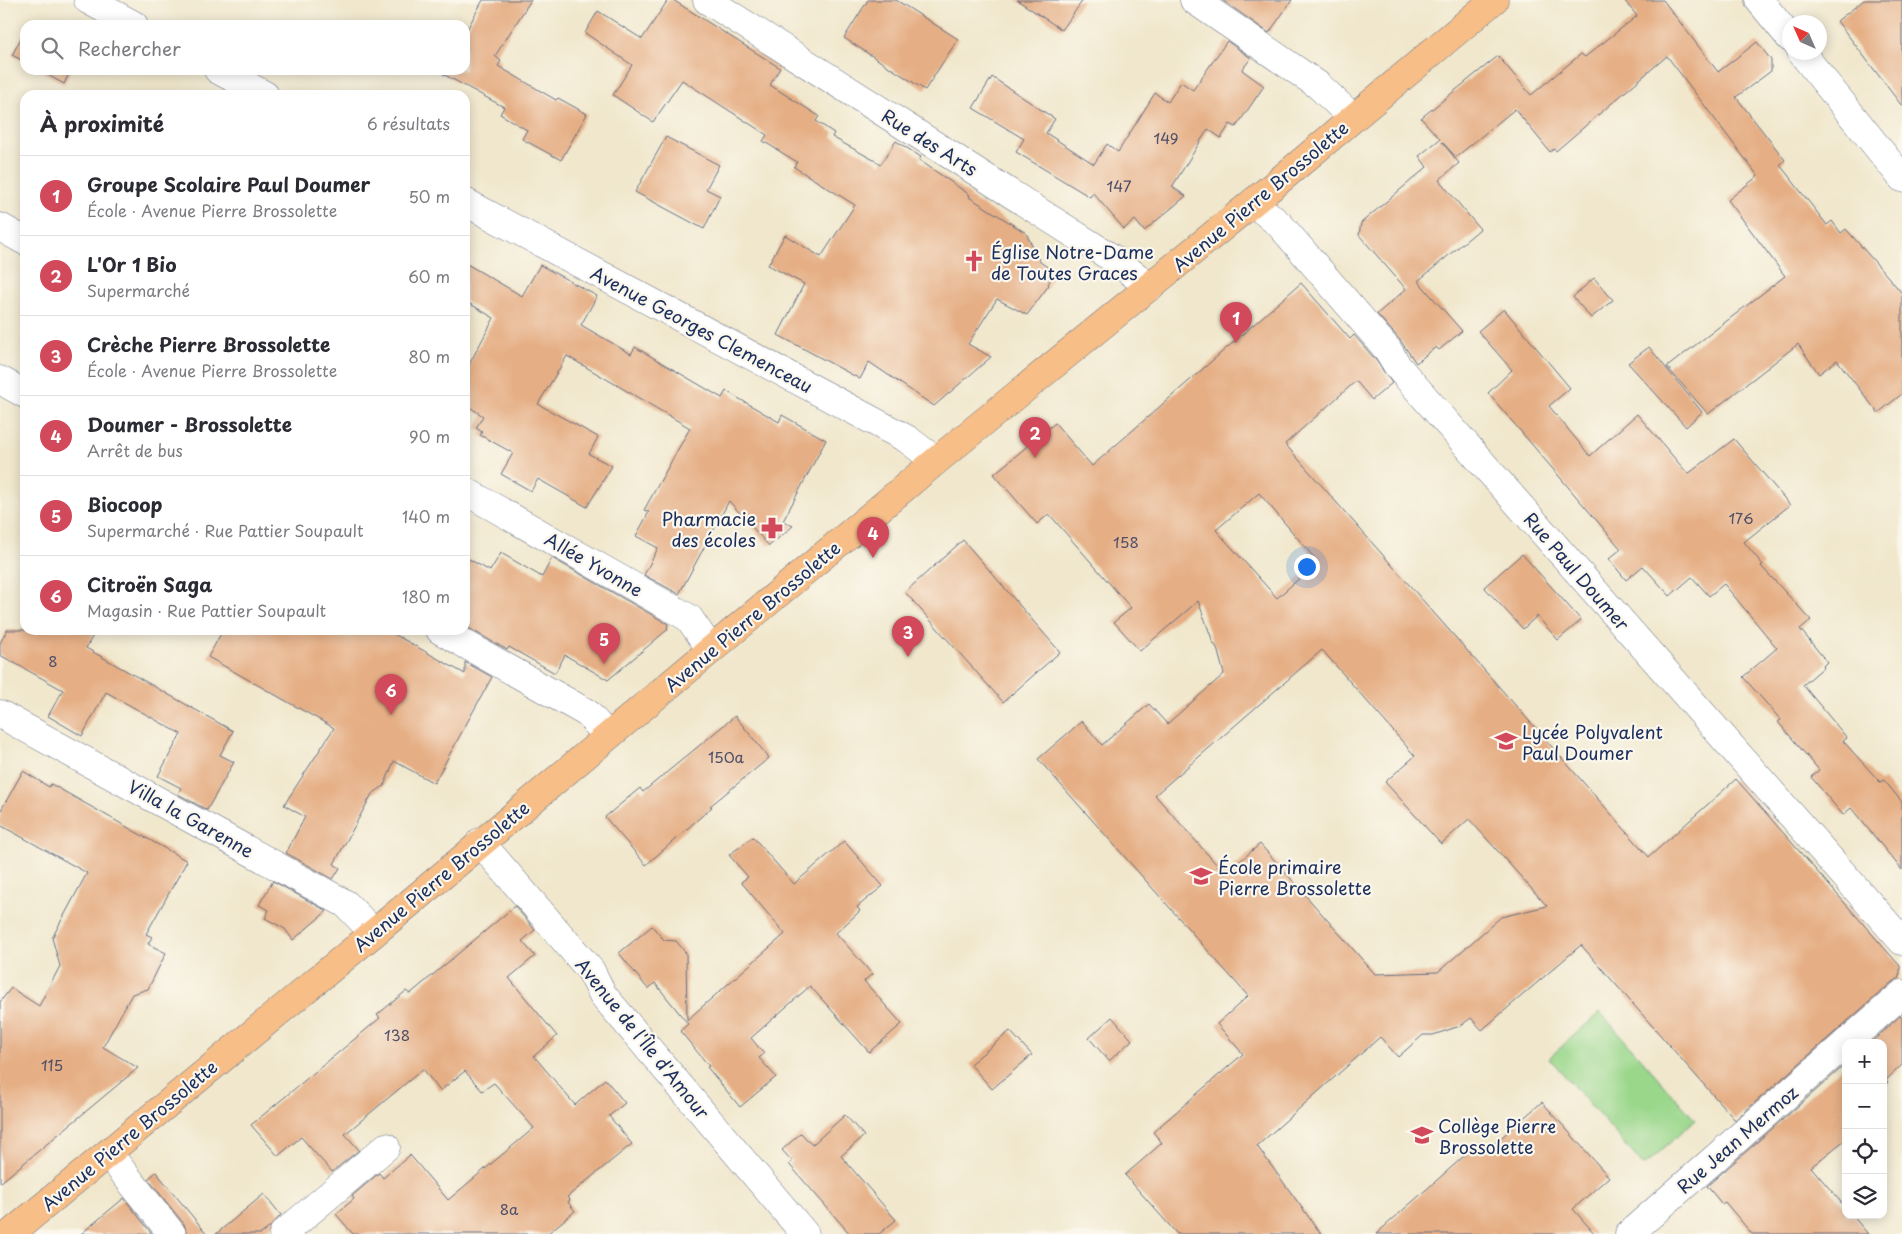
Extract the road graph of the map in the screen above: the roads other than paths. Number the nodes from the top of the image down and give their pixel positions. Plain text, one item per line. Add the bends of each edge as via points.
1 (88, 0) edge
2 (707, 0) edge
3 (1194, 0) edge
4 (1494, 0) edge
5 (1759, 0) edge
6 (125, 20) edge
7 (1782, 28) edge
8 (1807, 60) edge
9 (227, 75) edge
10 (256, 90) edge
11 (1354, 118) junction
12 (1902, 178) edge
13 (1252, 202) junction
14 (470, 205) edge
15 (0, 227) edge
16 (20, 238) edge
17 (1150, 287) junction
18 (0, 380) edge
19 (20, 391) edge
20 (936, 461) junction
21 (470, 494) edge
22 (449, 635) edge
23 (711, 650) junction
24 (0, 714) edge
25 (608, 736) junction
26 (480, 842) junction
27 (374, 933) junction
28 (1902, 942) edge
29 (1902, 994) edge
30 (1851, 1039) edge
31 (1842, 1047) edge
32 (386, 1147) dead end
33 (108, 1153) junction
34 (10, 1234) edge
35 (172, 1234) edge
36 (283, 1234) edge
37 (805, 1234) edge
38 (1629, 1234) edge

1 - 6 street
2 - 17 street, Rue des Arts via 1116,260
3 - 11 street via 1318,85
4 - 11 main road, Avenue Pierre Brossolette
5 - 7 street
8 - 12 street
9 - 10 street
11 - 13 main road, Avenue Pierre Brossolette
13 - 17 main road, Avenue Pierre Brossolette
13 - 28 street, Rue Paul Doumer via 1286,232 1388,350 1411,382
14 - 20 street, Avenue Georges Clemenceau via 907,438
15 - 16 street
17 - 20 main road, Avenue Pierre Brossolette
18 - 19 street
20 - 23 main road, Avenue Pierre Brossolette
21 - 23 street, Allée Yvonne via 689,618
22 - 25 street via 587,713
23 - 25 main road, Avenue Pierre Brossolette
24 - 27 street, Villa la Garenne via 346,904
25 - 26 main road, Avenue Pierre Brossolette
26 - 27 main road, Avenue Pierre Brossolette
26 - 37 street, Avenue de l'Île d'Amour via 591,971 603,995
27 - 33 main road, Avenue Pierre Brossolette
29 - 30 street, Rue Jean Mermoz
31 - 38 street, Rue Jean Mermoz
32 - 36 street
33 - 34 main road, Avenue Pierre Brossolette
33 - 35 street

